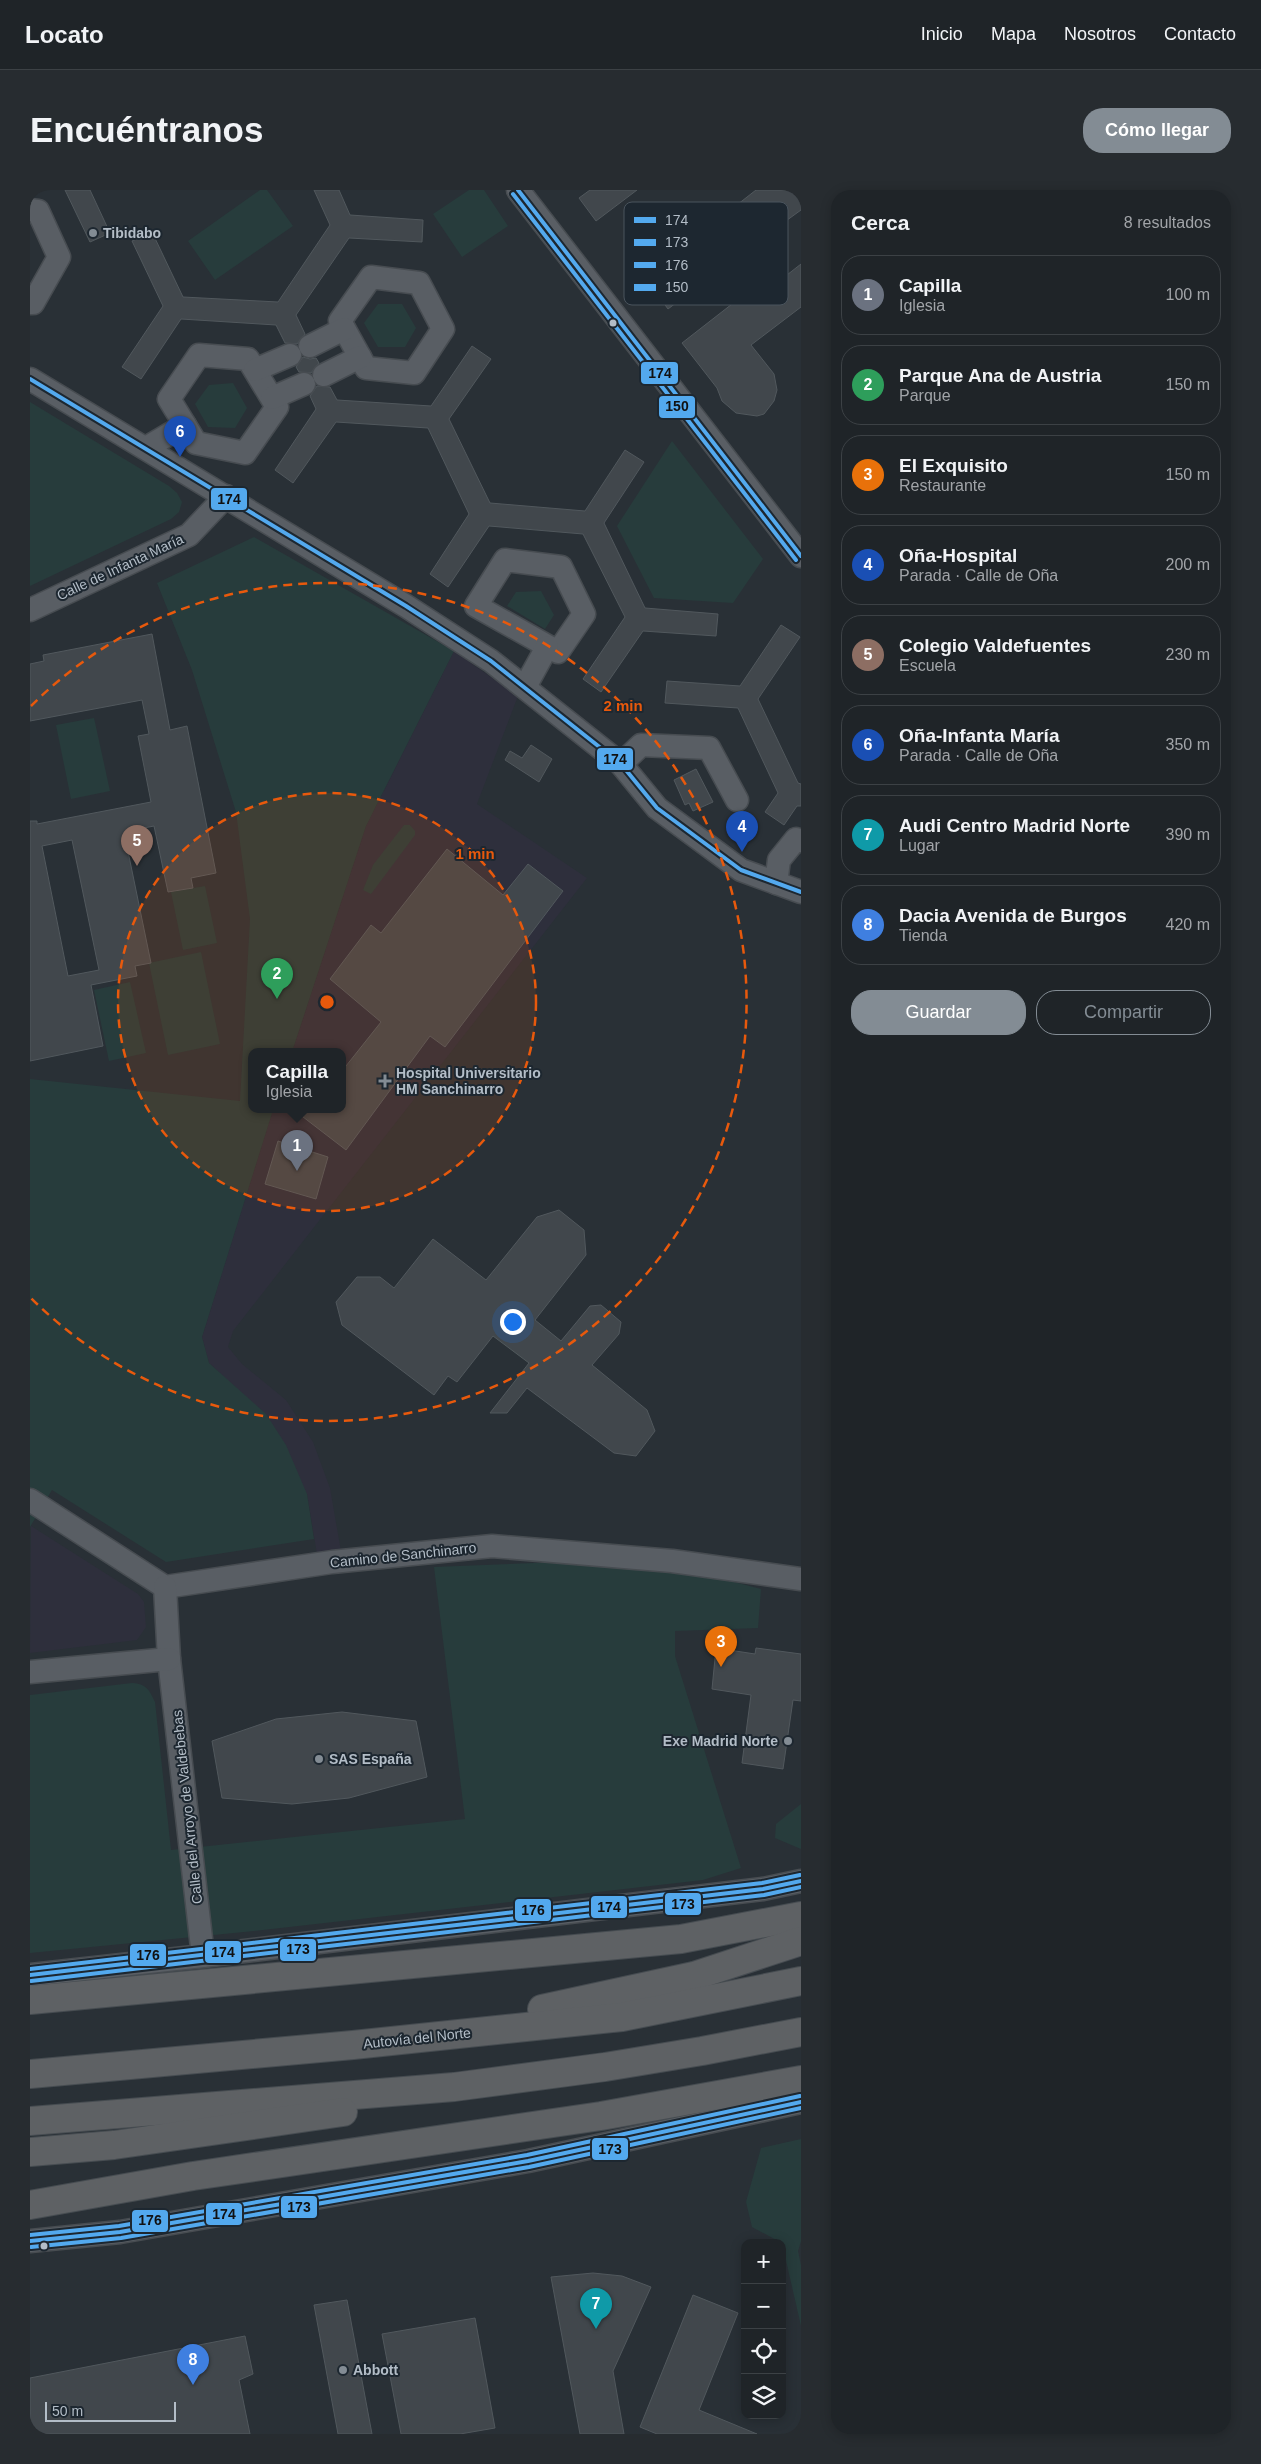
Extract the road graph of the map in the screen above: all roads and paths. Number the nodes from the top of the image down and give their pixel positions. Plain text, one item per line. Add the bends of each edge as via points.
1 (518, 190) edge
2 (30, 210) edge
3 (30, 303) edge
4 (344, 329) junction
5 (360, 357) junction
6 (255, 370) junction
7 (30, 379) edge
8 (272, 398) junction
9 (185, 425) junction
10 (146, 448) junction
11 (226, 496) junction
12 (801, 556) edge
13 (30, 610) edge
14 (485, 612) junction
15 (462, 642) junction
16 (547, 647) junction
17 (525, 687) junction
18 (621, 764) junction
19 (737, 800) dead end
20 (801, 841) edge
21 (776, 882) junction
22 (801, 892) edge
23 (30, 1500) edge
24 (801, 1579) edge
25 (165, 1587) junction
26 (170, 1659) junction
27 (30, 1672) edge
28 (801, 1881) edge
29 (801, 1916) edge
30 (801, 1941) edge
31 (203, 1956) junction
32 (30, 1975) edge
33 (801, 1981) edge
34 (30, 2000) edge
35 (801, 2032) edge
36 (353, 2045) junction
37 (30, 2074) edge
38 (801, 2080) edge
39 (420, 2090) junction
40 (801, 2102) edge
41 (30, 2121) edge
42 (30, 2152) edge
43 (30, 2206) edge
44 (30, 2241) edge

1 - 12 street
2 - 3 street via 38,211 59,257 33,303
4 - 5 street
4 - 5 street via 340,321 371,277 419,283 443,329 414,373 366,368
4 - 6 street
5 - 8 street
6 - 8 street
6 - 9 street via 248,359 199,355 170,399
7 - 10 street
8 - 9 street via 277,407 245,453 196,443
9 - 10 street
10 - 11 street
11 - 13 street, Calle de Infanta María via 189,535
11 - 15 street
14 - 15 street
14 - 16 street
14 - 16 street via 476,606 506,560 560,567 584,614 558,652
15 - 17 street
16 - 17 street
17 - 18 street
18 - 19 street via 641,745 709,748
18 - 21 street via 657,808 741,870
20 - 21 street via 796,839 779,860
21 - 22 street
23 - 25 street
24 - 25 street, Camino de Sanchinarro via 672,1561 492,1546 332,1562
25 - 26 street, Calle del Arroyo de Valdebebas
26 - 27 street
26 - 31 street, Calle del Arroyo de Valdebebas
28 - 31 street via 753,1890
29 - 34 highway via 681,1939
30 - 36 highway via 694,1976 586,2001
31 - 32 street
33 - 36 highway, Autovía del Norte via 622,2017
35 - 39 highway via 605,2066
36 - 37 highway, Autovía del Norte
38 - 43 highway via 602,2116 193,2176
39 - 41 highway
39 - 42 highway via 374,2108 114,2145
40 - 44 street via 528,2162 120,2232

